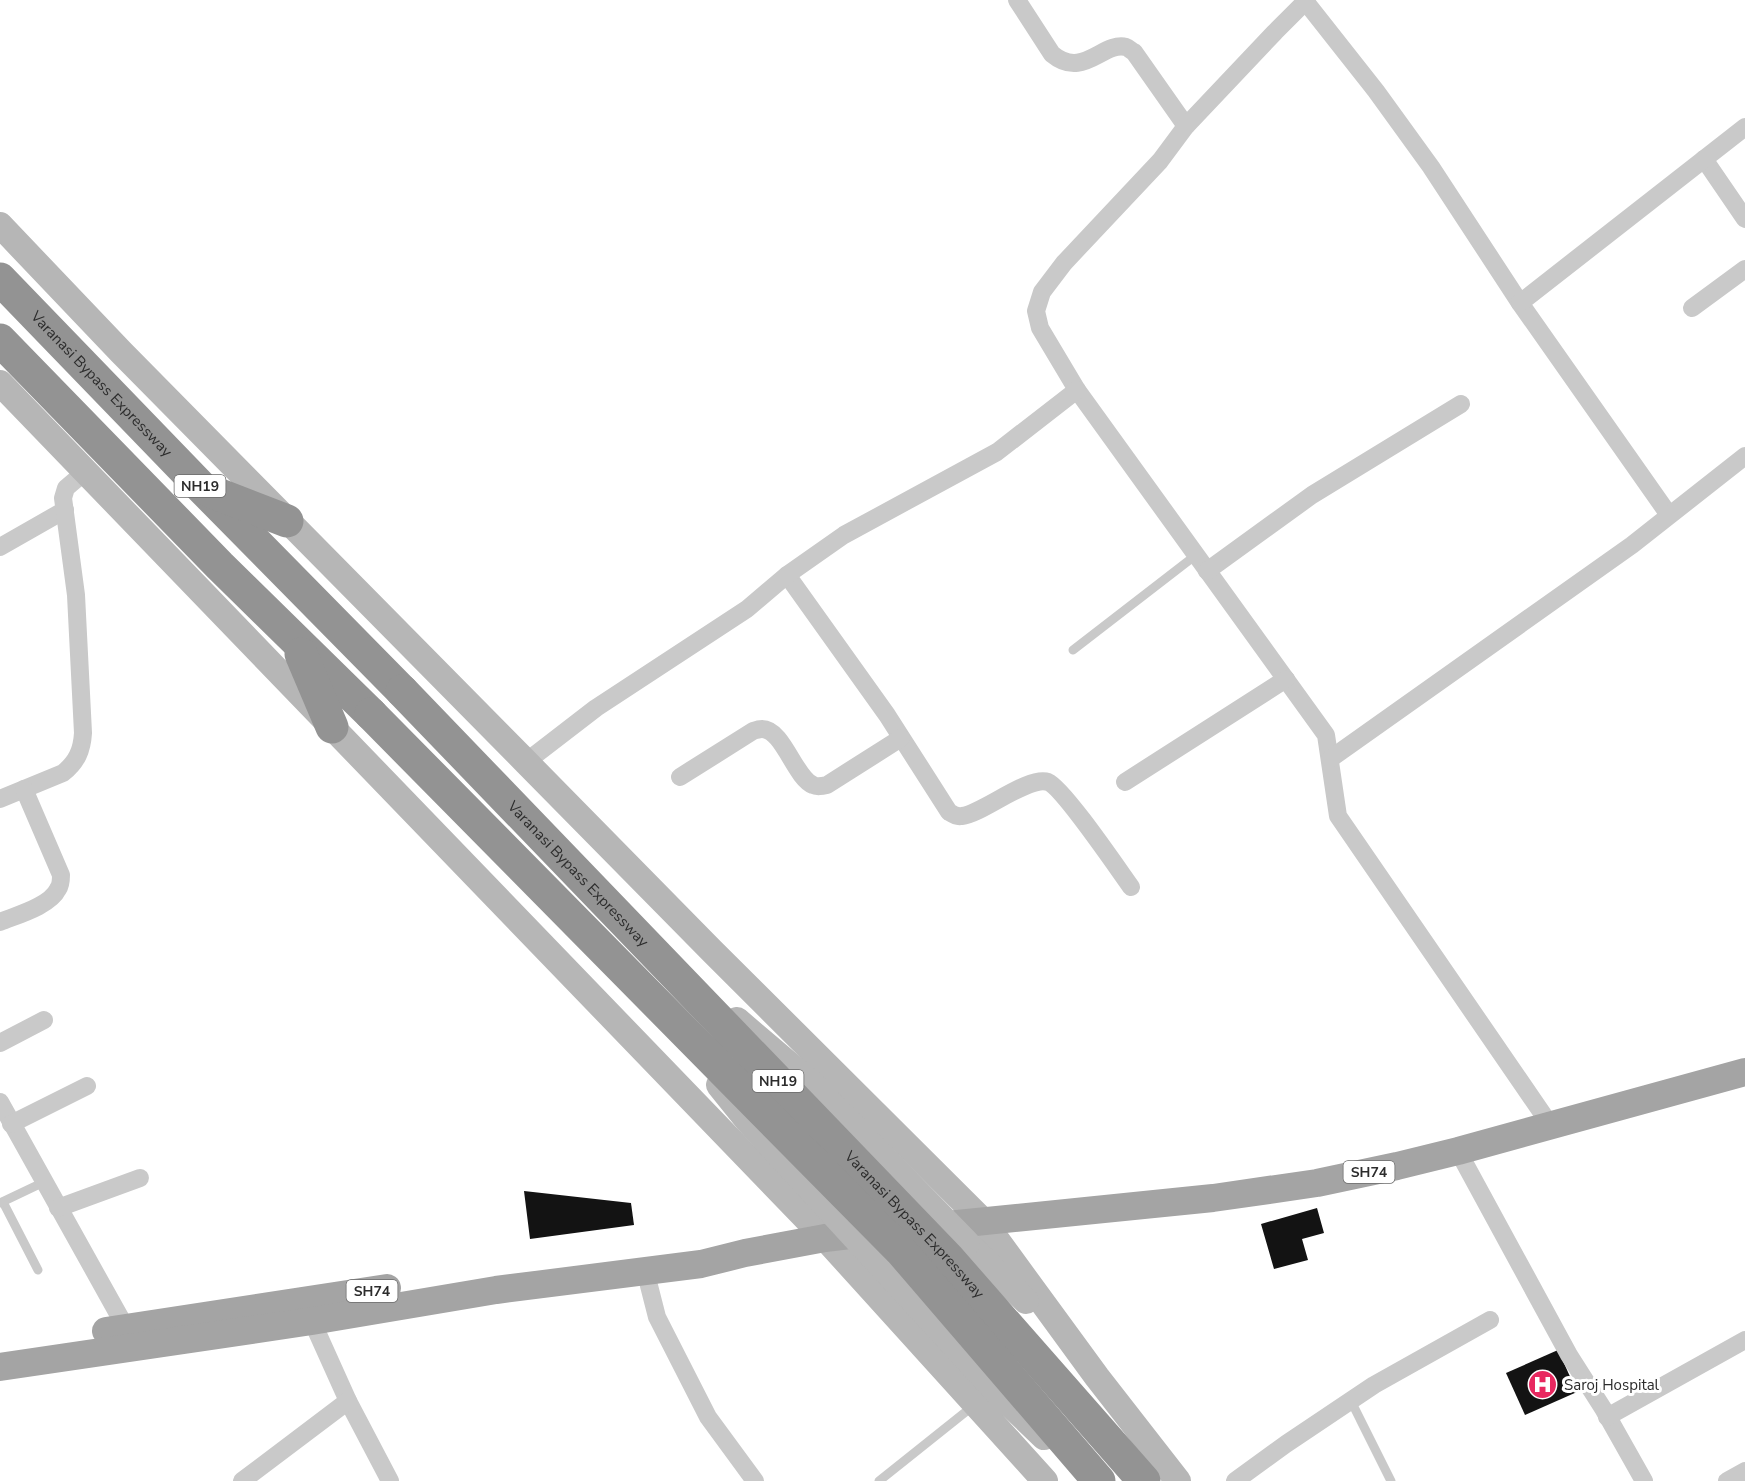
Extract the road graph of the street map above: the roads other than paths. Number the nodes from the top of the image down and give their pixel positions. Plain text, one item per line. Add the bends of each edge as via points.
1 (1017, 0) edge
2 (1306, 1) edge
3 (1186, 126) junction
4 (1745, 127) edge
5 (1704, 159) junction
6 (1745, 219) edge
7 (0, 225) edge
8 (1745, 268) edge
9 (0, 279) edge
10 (1520, 303) junction
11 (1692, 308) dead end
12 (0, 340) edge
13 (0, 383) edge
14 (1077, 390) junction
15 (1461, 404) dead end
16 (1745, 456) edge
17 (86, 471) junction
18 (202, 488) junction
19 (65, 510) junction
20 (1669, 515) junction
21 (287, 521) junction
22 (0, 547) edge
23 (1196, 555) junction
24 (1207, 571) junction
25 (787, 575) junction
26 (294, 639) junction
27 (1073, 650) dead end
28 (1286, 679) junction
29 (332, 727) junction
30 (901, 738) junction
31 (1330, 759) junction
32 (526, 762) junction
33 (680, 777) dead end
34 (1125, 782) dead end
35 (24, 789) junction
36 (0, 799) edge
37 (1131, 888) dead end
38 (0, 922) edge
39 (645, 943) junction
40 (650, 994) junction
41 (44, 1020) dead end
42 (0, 1043) edge
43 (1745, 1072) edge
44 (87, 1086) dead end
45 (0, 1102) edge
46 (11, 1124) junction
47 (1551, 1126) junction
48 (1458, 1151) junction
49 (140, 1178) dead end
50 (44, 1182) junction
51 (2, 1202) edge
52 (58, 1208) junction
53 (975, 1232) junction
54 (825, 1238) junction
55 (745, 1253) junction
56 (38, 1270) dead end
57 (645, 1270) junction
58 (1490, 1320) dead end
59 (312, 1321) junction
60 (126, 1328) junction
61 (1745, 1340) edge
62 (0, 1348) edge
63 (0, 1367) edge
64 (348, 1401) junction
65 (1351, 1401) junction
66 (976, 1404) junction
67 (1607, 1417) junction
68 (1745, 1471) edge
69 (242, 1481) edge
70 (390, 1481) edge
71 (755, 1481) edge
72 (879, 1481) edge
73 (1045, 1481) edge
74 (1090, 1481) edge
75 (1099, 1481) edge
76 (1144, 1481) edge
77 (1178, 1481) edge
78 (1235, 1481) edge
79 (1391, 1481) edge
80 (1644, 1481) edge
81 (1727, 1481) edge

1 - 3 street via 1059,60 1080,62 1113,48 1126,47 1134,52
2 - 3 street
2 - 10 street via 1431,167
3 - 14 street via 1160,161 1064,263 1042,292 1036,311 1040,328
4 - 5 street
5 - 6 street
5 - 10 street
7 - 21 street
8 - 11 street
9 - 18 highway, Varanasi Bypass Expressway / NH19
10 - 20 street
12 - 26 highway, Varanasi Bypass Expressway / NH19
13 - 17 street
14 - 23 street
14 - 25 street via 997,452 844,535
15 - 24 street via 1312,495
16 - 20 street
17 - 19 street via 66,488
17 - 29 street
18 - 21 highway
18 - 39 highway, Varanasi Bypass Expressway / NH19, bridge
19 - 22 street
19 - 35 street via 76,596 82,746 63,773
20 - 31 street via 1588,577
21 - 32 street
23 - 24 street
23 - 27 lane
24 - 28 street
25 - 30 street
25 - 32 street via 747,609 596,708
26 - 29 highway
26 - 40 highway, Varanasi Bypass Expressway / NH19, bridge
28 - 31 street via 1326,735
28 - 34 street
29 - 54 street
30 - 33 street via 827,785 814,786 806,781 783,745 762,729
30 - 37 street via 955,816 969,814 1040,781 1048,782 1065,797
31 - 47 street via 1338,816
32 - 53 street via 729,968
35 - 36 street
35 - 38 street via 62,875 60,888 35,908
39 - 53 street, bridge via 811,1083
39 - 76 highway, Varanasi Bypass Expressway / NH19, bridge via 948,1258
40 - 74 street, bridge via 748,1121 998,1393
40 - 75 highway, Varanasi Bypass Expressway / NH19, bridge via 902,1252
41 - 42 street
43 - 47 main road, SH74
44 - 46 street
45 - 46 street
46 - 50 street
47 - 48 main road, SH74
48 - 53 main road, SH74 via 1294,1186
48 - 67 street
49 - 52 street
50 - 51 lane
50 - 52 street
51 - 56 lane
52 - 60 street
53 - 54 main road, SH74
53 - 77 street
54 - 55 main road, SH74
54 - 66 street
55 - 57 main road, SH74 via 700,1264
55 - 60 main road, SH74 via 697,1244
57 - 59 main road, SH74
57 - 71 street via 657,1317 708,1417
58 - 65 street
59 - 63 main road, SH74
59 - 64 street
60 - 62 main road, SH74
61 - 67 street
64 - 69 street
64 - 70 street
65 - 78 street
65 - 79 lane
66 - 72 lane
66 - 73 street
67 - 80 street
68 - 81 street

